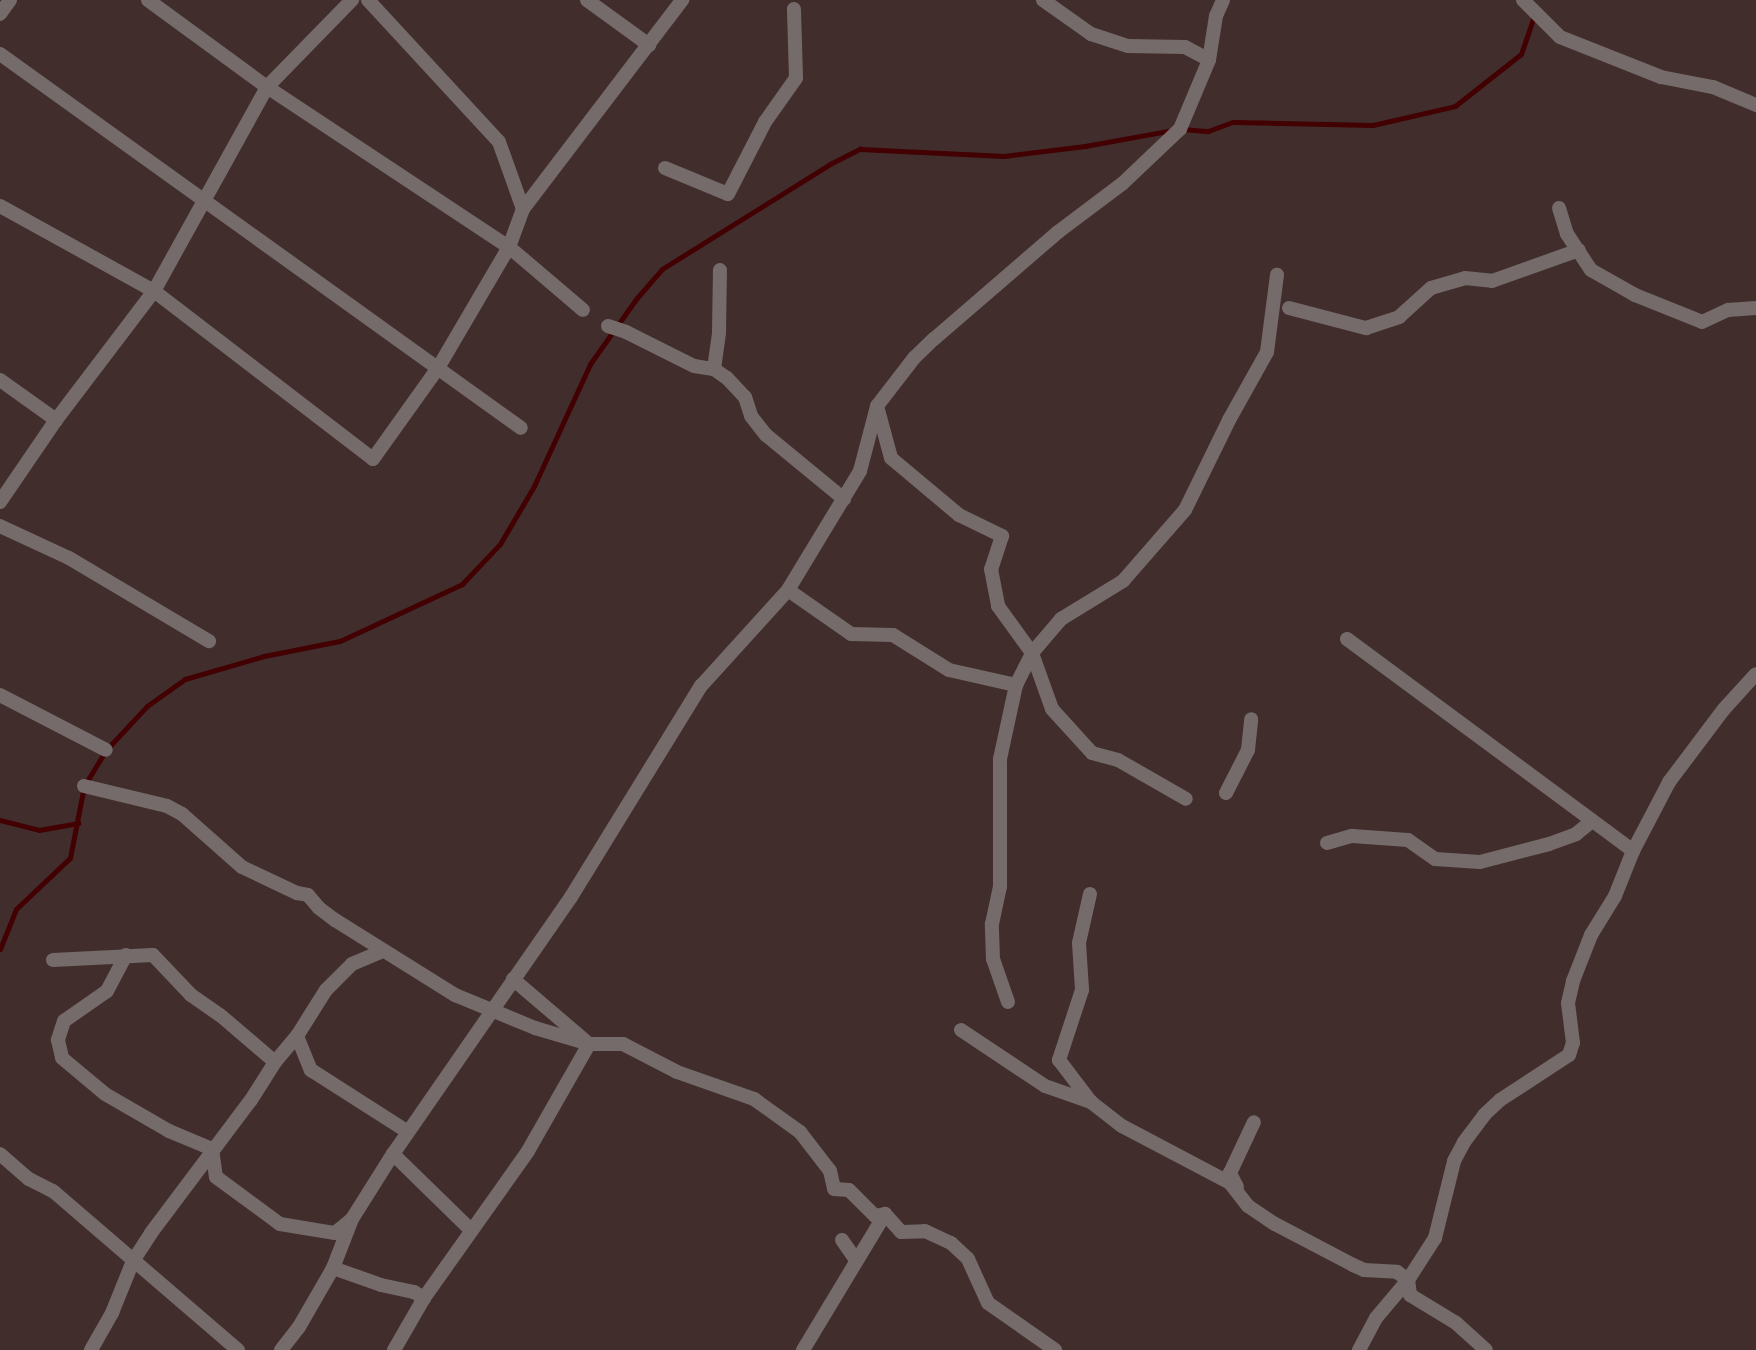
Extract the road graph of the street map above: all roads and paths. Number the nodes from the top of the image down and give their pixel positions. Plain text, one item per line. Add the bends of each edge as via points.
1 (10, 0) edge
2 (148, 0) edge
3 (352, 0) edge
4 (368, 0) edge
5 (587, 0) edge
6 (682, 0) edge
7 (1043, 0) edge
8 (1223, 0) edge
9 (1523, 0) edge
10 (794, 9) dead end
11 (0, 14) edge
12 (649, 46) junction
13 (0, 54) edge
14 (1209, 60) junction
15 (268, 87) junction
16 (1756, 105) edge
17 (665, 169) dead end
18 (205, 199) junction
19 (0, 206) edge
20 (1559, 208) dead end
21 (523, 209) junction
22 (509, 247) junction
23 (1579, 250) junction
24 (720, 270) dead end
25 (1277, 275) dead end
26 (154, 291) junction
27 (1289, 308) dead end
28 (1756, 308) edge
29 (583, 310) dead end
30 (608, 326) dead end
31 (438, 368) junction
32 (714, 369) junction
33 (0, 380) edge
34 (877, 406) junction
35 (56, 420) junction
36 (521, 428) dead end
37 (844, 499) junction
38 (0, 502) edge
39 (0, 526) edge
40 (788, 590) junction
41 (1347, 639) dead end
42 (209, 641) dead end
43 (1032, 653) junction
44 (1756, 674) edge
45 (1016, 685) junction
46 (0, 695) edge
47 (1251, 719) dead end
48 (106, 750) dead end
49 (84, 786) dead end
50 (1226, 793) dead end
51 (1186, 799) dead end
52 (1592, 821) junction
53 (1327, 843) dead end
54 (1633, 851) junction
55 (1090, 894) dead end
56 (383, 951) junction
57 (126, 955) junction
58 (53, 960) dead end
59 (513, 979) junction
60 (1008, 1002) dead end
61 (493, 1008) junction
62 (961, 1030) dead end
63 (297, 1036) junction
64 (589, 1044) junction
65 (275, 1062) junction
66 (1091, 1102) junction
67 (1254, 1122) dead end
68 (408, 1132) junction
69 (212, 1149) junction
70 (0, 1154) edge
71 (393, 1154) junction
72 (1243, 1200) junction
73 (885, 1214) junction
74 (352, 1219) junction
75 (471, 1230) junction
76 (842, 1240) dead end
77 (856, 1260) junction
78 (133, 1261) junction
79 (333, 1268) junction
80 (1408, 1280) junction
81 (424, 1298) junction
82 (91, 1350) edge
83 (237, 1350) edge
84 (281, 1350) edge
85 (394, 1350) edge
86 (803, 1350) edge
87 (1055, 1350) edge
88 (1359, 1350) edge
89 (1486, 1350) edge

1 - 11 street
2 - 15 street
3 - 15 street
4 - 21 street via 499,142
5 - 12 street
6 - 12 street
7 - 14 street via 1091,34 1128,47 1185,47
8 - 14 street
9 - 16 street via 1560,37 1661,77 1713,87
10 - 17 street via 796,78 765,122 727,194
12 - 21 street
13 - 18 street
14 - 34 street via 1180,129 1122,184 1058,232 934,339
15 - 18 street
15 - 22 street
18 - 26 street
18 - 31 street
19 - 26 street
20 - 23 street via 1567,234
21 - 22 street
22 - 29 street
22 - 31 street
23 - 27 street via 1492,281 1465,278 1431,288 1399,317 1366,328
23 - 28 street via 1598,275 1693,320 1702,322 1727,310
24 - 32 street
25 - 43 street via 1267,352 1185,510 1124,581 1061,619
26 - 31 street via 373,459
26 - 35 street
30 - 32 street via 694,366
31 - 36 street
32 - 37 street via 738,387 766,435
33 - 35 street
34 - 37 street via 860,471
34 - 43 street via 891,458 959,515 1002,536 991,569 998,606
35 - 38 street
37 - 40 street
39 - 42 street via 69,558
40 - 45 street via 851,634 893,635 948,670
40 - 59 street via 701,686 578,887
41 - 52 street
43 - 45 street
43 - 51 street via 1052,709 1092,753 1118,760
44 - 54 street via 1670,782
45 - 60 street via 1000,759 1000,887 992,923 993,960
46 - 48 street
47 - 50 street via 1248,750
49 - 56 street via 183,814 243,867 308,895 319,908
52 - 53 street via 1576,834 1549,844 1480,862 1435,859 1408,841 1353,836
52 - 54 street
54 - 80 street via 1573,981 1568,1003 1573,1048 1563,1060 1500,1100 1464,1142 1454,1161 1435,1238
55 - 66 street via 1079,943 1082,990 1059,1060
56 - 61 street via 455,995
56 - 63 street via 341,973
57 - 58 street
57 - 65 street via 145,953 160,960 191,995
57 - 69 street via 107,991 64,1021 58,1040 62,1058 105,1094 169,1131
59 - 61 street
59 - 64 street
61 - 64 street via 535,1028
61 - 68 street
62 - 66 street via 1045,1086
63 - 65 street
63 - 68 street via 311,1070
64 - 73 street via 623,1044 677,1072 754,1099 800,1132 830,1171 834,1189 849,1190 875,1216
64 - 75 street via 528,1151
65 - 69 street
66 - 72 street via 1122,1126 1230,1183
67 - 72 street via 1230,1173
68 - 71 street
69 - 74 street via 216,1177 280,1224 335,1233
69 - 78 street
70 - 78 street via 29,1179 53,1191
71 - 74 street
71 - 75 street
72 - 80 street via 1275,1224 1353,1265 1397,1272
73 - 77 street
73 - 87 street via 901,1232 925,1231 951,1243 968,1259 988,1303
74 - 79 street
75 - 81 street
76 - 77 street
77 - 86 street
78 - 82 street via 113,1313
78 - 83 street
79 - 81 street
79 - 84 street
80 - 88 street via 1376,1318
80 - 89 street via 1410,1295 1456,1323
81 - 85 street

